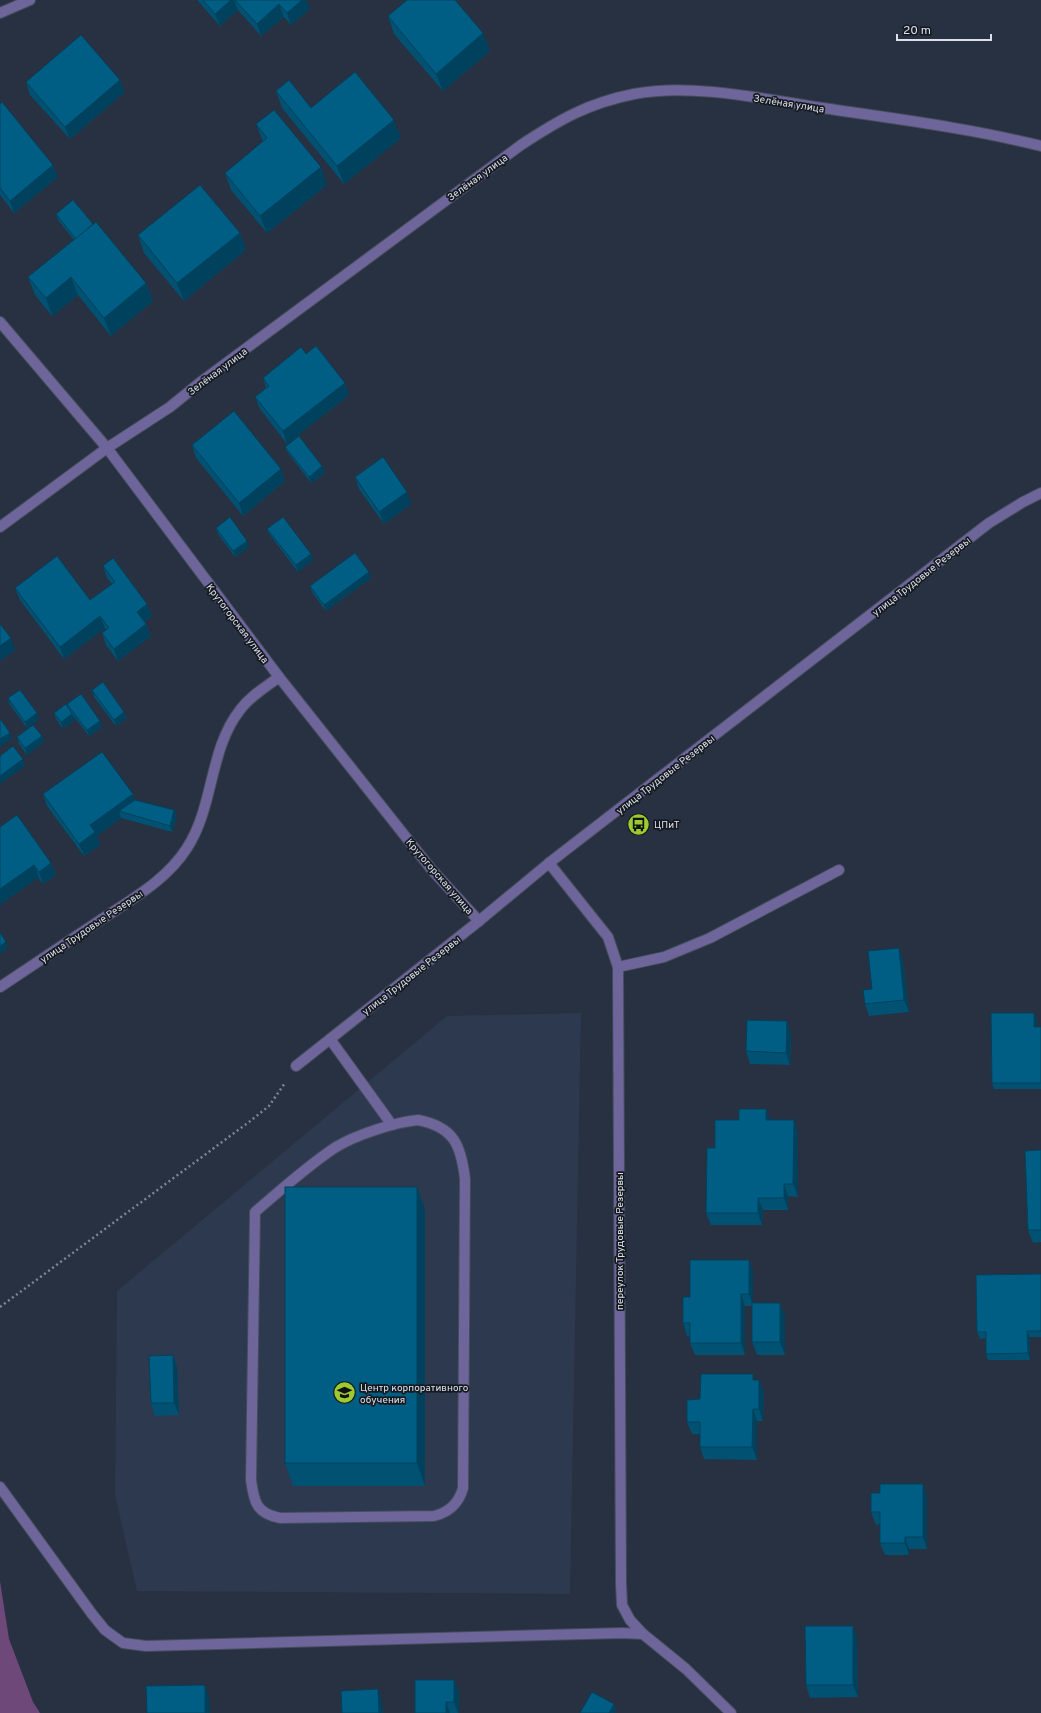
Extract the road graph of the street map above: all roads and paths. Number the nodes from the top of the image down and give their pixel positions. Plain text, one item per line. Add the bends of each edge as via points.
1 (30, 0) edge
2 (0, 13) edge
3 (1041, 146) edge
4 (0, 322) edge
5 (107, 448) junction
6 (1041, 493) edge
7 (0, 527) edge
8 (279, 677) junction
9 (549, 863) junction
10 (839, 870) dead end
11 (479, 922) junction
12 (618, 967) junction
13 (0, 987) edge
14 (330, 1039) junction
15 (296, 1066) joint
16 (392, 1126) junction
17 (0, 1307) edge
18 (0, 1487) edge
19 (643, 1634) junction
20 (731, 1713) edge

1 - 2 street
3 - 5 street, Зелёная улица via 966,130 730,94 679,91 635,94 597,103 559,121 521,145 170,407
4 - 5 street, Крутогорская улица
5 - 7 street, Зелёная улица
5 - 8 street, Крутогорская улица
6 - 9 street, улица Трудовые Резервы via 989,523
8 - 11 street, Крутогорская улица via 432,870
8 - 13 street, улица Трудовые Резервы via 247,701 232,723 218,758 195,834 177,863 149,887
9 - 11 street, улица Трудовые Резервы
9 - 12 street, переулок Трудовые Резервы via 608,937
10 - 12 street via 710,938 664,957
11 - 14 street, улица Трудовые Резервы
12 - 19 street, переулок Трудовые Резервы via 620,1584 622,1605 630,1620
14 - 15 street, улица Трудовые Резервы
14 - 16 street
15 - 17 path via 268,1106 249,1122
16 - 16 street via 418,1120 441,1126 450,1134 463,1163 463,1488 460,1498 444,1513 434,1516 268,1516 259,1509 253,1496 251,1480 255,1212 312,1164 338,1146
18 - 19 street via 92,1614 105,1630 123,1642 146,1646
19 - 20 street, переулок Трудовые Резервы via 686,1669

